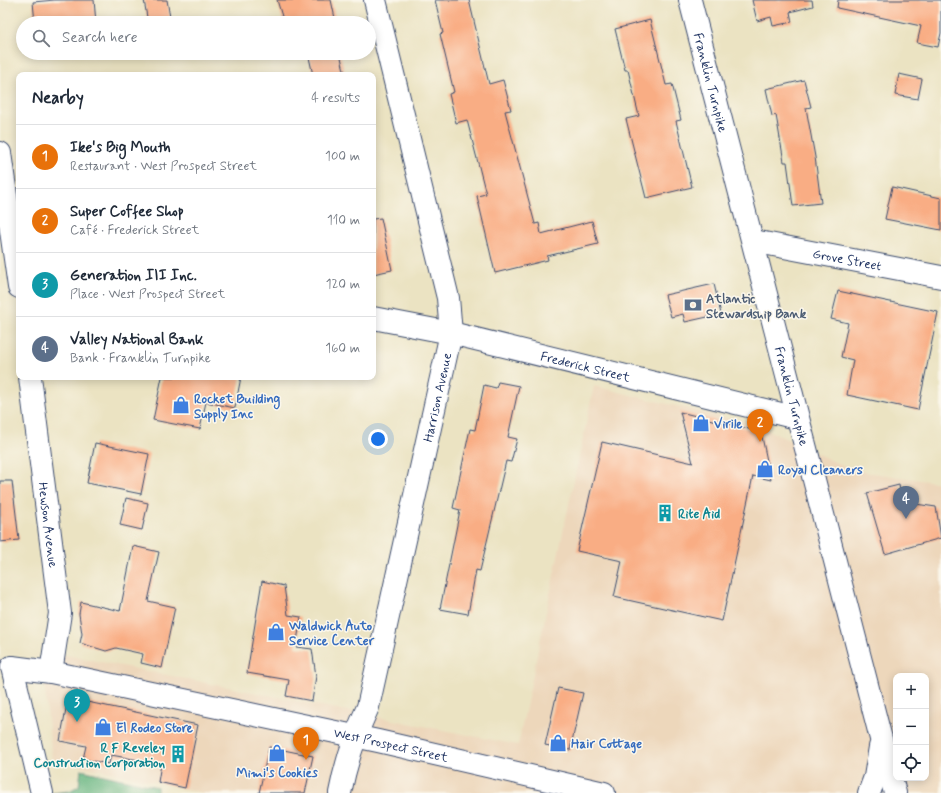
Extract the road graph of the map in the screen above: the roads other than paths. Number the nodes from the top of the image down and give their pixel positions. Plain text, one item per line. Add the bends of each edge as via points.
1 (375, 0) edge
2 (690, 0) edge
3 (0, 152) edge
4 (753, 241) junction
5 (16, 242) edge
6 (941, 277) edge
7 (376, 319) edge
8 (451, 333) junction
9 (30, 380) edge
10 (797, 418) junction
11 (51, 672) junction
12 (354, 737) junction
13 (882, 740) junction
14 (42, 793) edge
15 (340, 793) edge
16 (604, 793) edge
17 (869, 793) edge
18 (895, 793) edge

1 - 8 street, Harrison Avenue via 448,298
2 - 4 street, Franklin Turnpike
3 - 5 street
4 - 6 street, Grove Street
4 - 10 street, Franklin Turnpike
7 - 8 street, Frederick Street
8 - 10 street, Frederick Street
8 - 12 street, Harrison Avenue via 368,707
9 - 11 street, Hewson Avenue via 60,613
10 - 13 street, Franklin Turnpike
11 - 12 street, West Prospect Street
11 - 14 street, West Prospect Street via 12,667
12 - 15 street, Harrison Avenue via 345,764
12 - 16 street, West Prospect Street
13 - 17 street via 875,777
13 - 18 street, Franklin Turnpike

